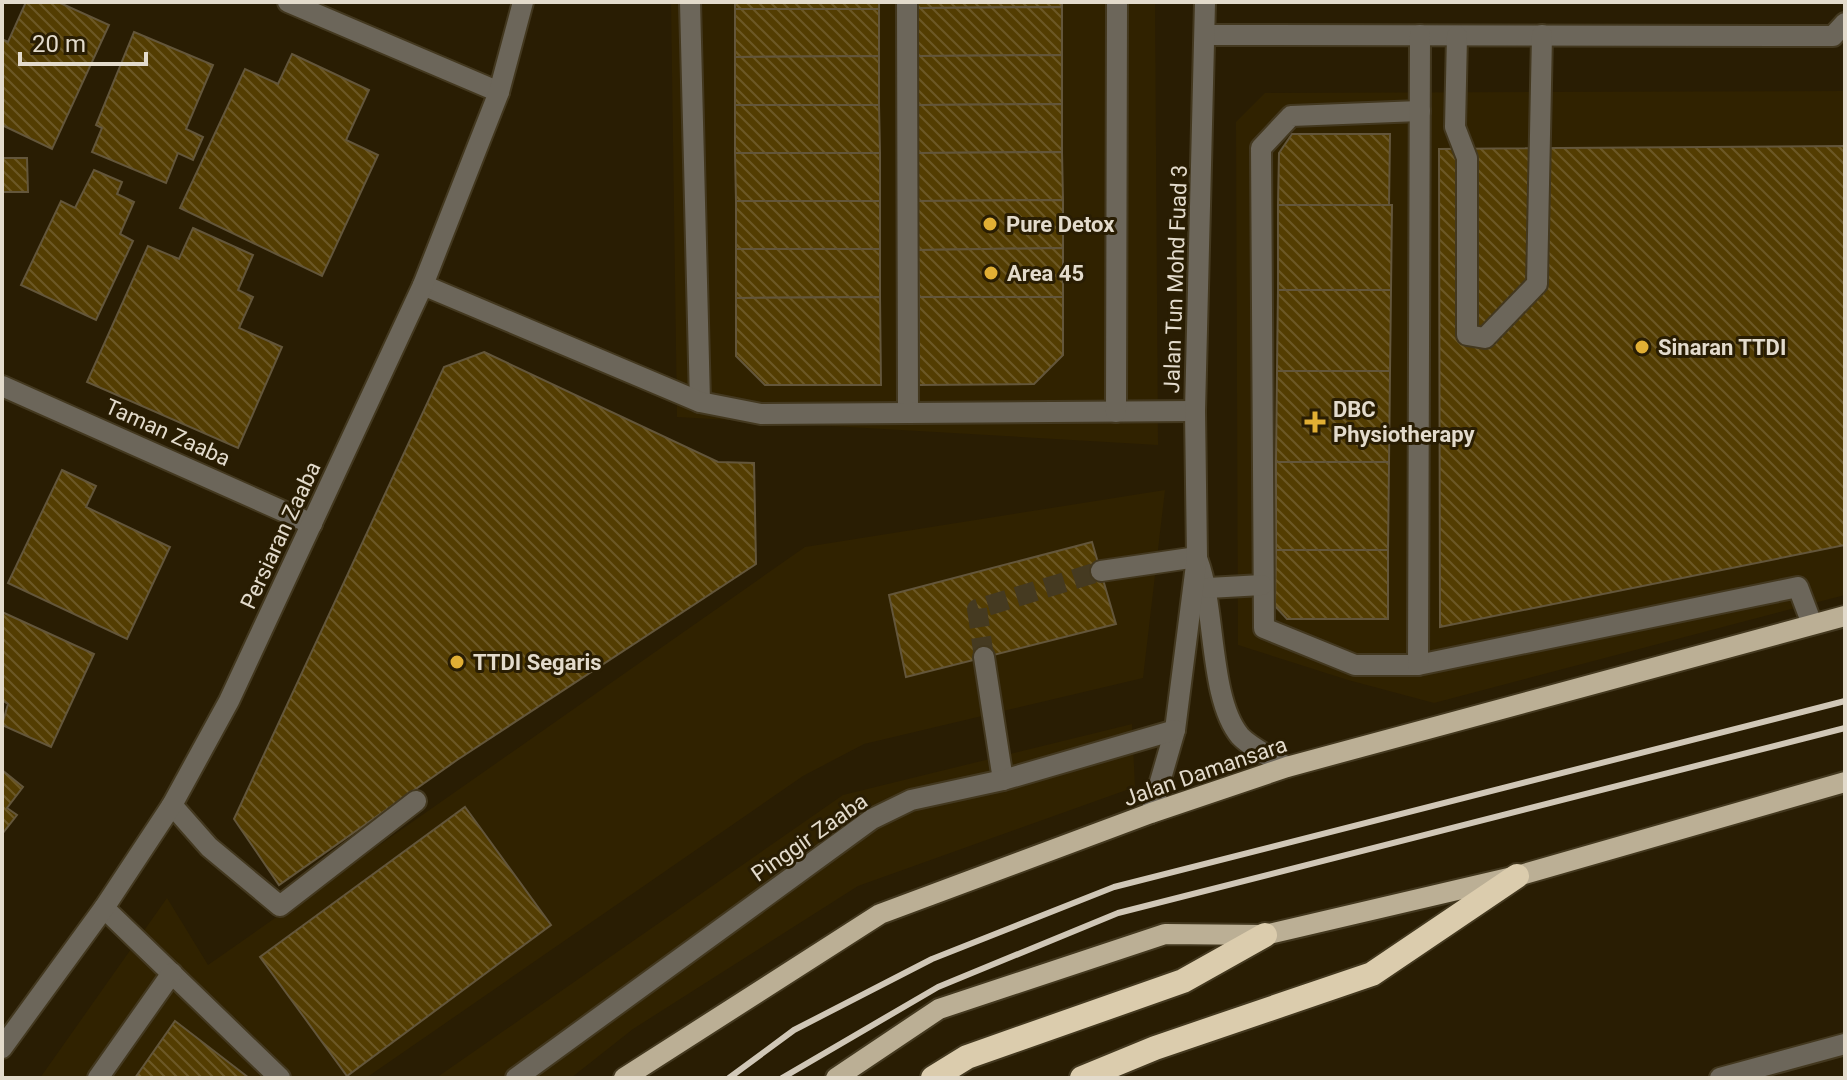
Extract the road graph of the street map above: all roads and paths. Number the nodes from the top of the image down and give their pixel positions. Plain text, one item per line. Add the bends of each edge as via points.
1 (288, 2) edge
2 (523, 2) edge
3 (690, 2) edge
4 (907, 2) edge
5 (1117, 2) edge
6 (1205, 2) edge
7 (1845, 23) edge
8 (1205, 35) junction
9 (1420, 35) junction
10 (1542, 35) junction
11 (1457, 36) junction
12 (499, 92) junction
13 (1420, 111) junction
14 (423, 285) junction
15 (2, 386) edge
16 (700, 402) junction
17 (908, 411) junction
18 (1195, 411) junction
19 (1116, 412) junction
20 (312, 524) junction
21 (1197, 557) junction
22 (1101, 571) tunnel mouth
23 (1262, 585) junction
24 (1208, 588) junction
25 (1845, 616) edge
26 (1812, 624) junction
27 (984, 657) tunnel mouth
28 (1418, 665) junction
29 (1175, 730) junction
30 (1287, 767) junction
31 (1003, 780) junction
32 (1845, 782) edge
33 (416, 801) dead end
34 (172, 805) junction
35 (1151, 813) junction
36 (1517, 876) junction
37 (104, 908) junction
38 (1265, 935) junction
39 (172, 973) junction
40 (1845, 1044) edge
41 (2, 1048) edge
42 (107, 1074) edge
43 (280, 1078) edge
44 (516, 1078) edge
45 (624, 1078) edge
46 (836, 1078) edge
47 (933, 1078) edge
48 (1082, 1078) edge
49 (1720, 1078) edge

1 - 12 street
2 - 12 street, Persiaran Zaaba
3 - 16 street
4 - 17 street
5 - 19 street
6 - 8 street, Jalan Tun Mohd Fuad 3
7 - 10 street via 1833,36
8 - 9 street
8 - 18 street, Jalan Tun Mohd Fuad 3
9 - 11 street
9 - 13 street
10 - 11 street
10 - 11 street via 1537,284 1485,338 1467,335 1467,158 1455,127
12 - 14 street, Persiaran Zaaba
13 - 23 street via 1291,116 1261,148
13 - 28 street
14 - 16 street
14 - 20 street, Persiaran Zaaba
15 - 20 street, Taman Zaaba
16 - 17 street via 761,414
17 - 19 street
18 - 19 street
18 - 21 street, Jalan Tun Mohd Fuad 3
20 - 34 street, Persiaran Zaaba via 229,701
21 - 22 street
21 - 24 street, Jalan Tun Mohd Fuad 3
21 - 29 street, Jalan Tun Mohd Fuad 3
23 - 24 street
23 - 28 street via 1264,628 1355,665
24 - 30 street, Jalan Tun Mohd Fuad 3 via 1219,689 1240,736
25 - 26 main road, Jalan Damansara
26 - 28 street via 1798,587
26 - 30 main road, Jalan Damansara
27 - 31 street
29 - 31 street, Pinggir Zaaba
29 - 35 street, Jalan Tun Mohd Fuad 3
30 - 35 main road, Jalan Damansara
31 - 44 street, Pinggir Zaaba via 911,800 872,819
32 - 36 main road
33 - 34 street via 280,906 209,847
34 - 37 street, Persiaran Zaaba
35 - 45 main road, Jalan Damansara via 880,914
36 - 38 main road
36 - 48 highway via 1372,974
37 - 39 street
37 - 41 street, Persiaran Zaaba
38 - 46 main road via 1165,934 1044,974 939,1009
38 - 47 highway via 1183,981 967,1057
39 - 42 street
39 - 43 street
40 - 49 street

